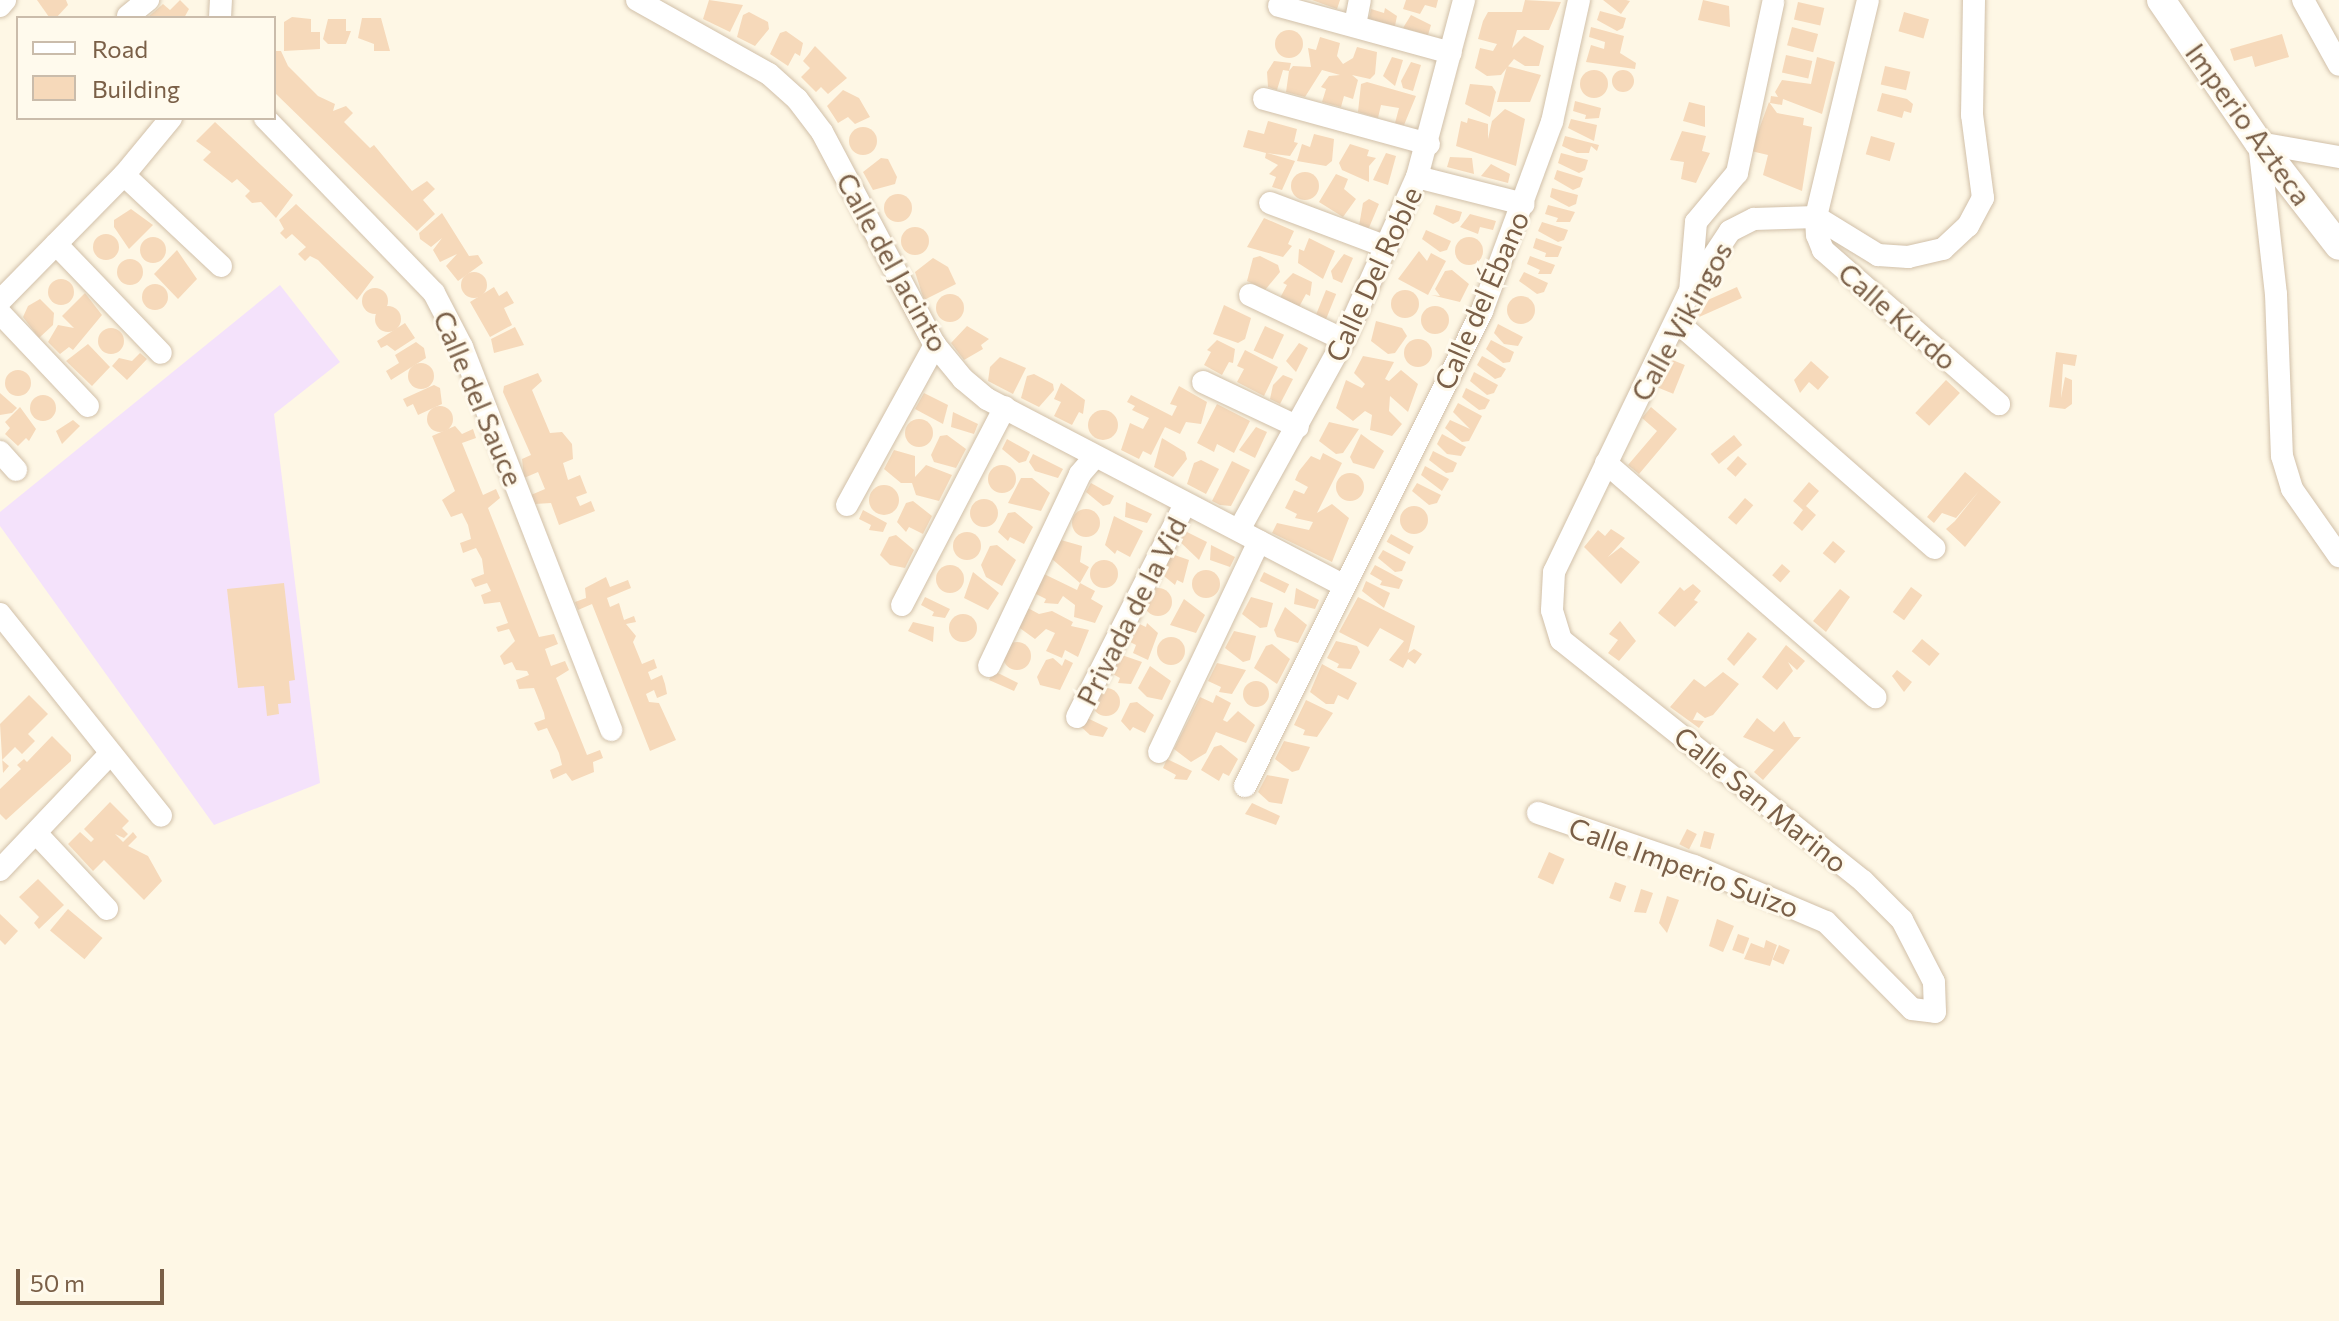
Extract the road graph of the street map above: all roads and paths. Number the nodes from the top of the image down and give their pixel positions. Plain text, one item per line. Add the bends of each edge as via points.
1 (5, 0) edge
2 (148, 0) edge
3 (637, 0) edge
4 (1360, 0) edge
5 (1464, 0) edge
6 (1579, 0) edge
7 (1868, 0) edge
8 (1974, 0) edge
9 (2161, 0) edge
10 (2303, 0) edge
11 (1773, 3) dead end
12 (0, 6) edge
13 (1279, 6) dead end
14 (128, 16) dead end
15 (1355, 25) junction
16 (1451, 53) junction
17 (2339, 65) edge
18 (1264, 99) dead end
19 (169, 120) edge
20 (267, 120) edge
21 (2259, 143) junction
22 (1429, 144) junction
23 (2339, 157) edge
24 (124, 175) junction
25 (1417, 177) junction
26 (1270, 203) dead end
27 (1524, 204) junction
28 (1816, 217) junction
29 (56, 244) junction
30 (2339, 246) edge
31 (1387, 247) junction
32 (221, 266) dead end
33 (1689, 293) junction
34 (1250, 295) dead end
35 (0, 301) edge
36 (0, 313) edge
37 (1676, 321) junction
38 (1344, 340) junction
39 (935, 345) junction
40 (161, 353) dead end
41 (1203, 382) dead end
42 (1999, 404) dead end
43 (88, 406) dead end
44 (1005, 407) junction
45 (1298, 427) junction
46 (0, 452) edge
47 (1095, 457) junction
48 (1606, 463) junction
49 (16, 470) dead end
50 (1185, 504) junction
51 (847, 505) dead end
52 (1249, 536) junction
53 (1934, 548) dead end
54 (2339, 556) edge
55 (1344, 586) junction
56 (902, 605) dead end
57 (1552, 610) joint
58 (0, 614) edge
59 (989, 666) dead end
60 (1875, 697) dead end
61 (1077, 717) dead end
62 (611, 730) dead end
63 (1159, 752) dead end
64 (110, 754) junction
65 (1245, 786) dead end
66 (1538, 813) dead end
67 (161, 816) dead end
68 (36, 833) junction
69 (0, 870) edge
70 (107, 909) dead end
71 (1935, 1012) joint

1 - 12 street
2 - 14 street
3 - 39 street, Calle del Jacinto via 769,74 797,99 822,132
4 - 15 street
5 - 16 street, Calle Del Roble
6 - 27 street, Calle del Ébano via 1552,122
7 - 28 street
8 - 28 street via 1972,115 1983,198 1968,226 1943,249 1908,257 1878,255
9 - 21 street, Imperio Azteca
10 - 17 street
11 - 33 street via 1737,173 1696,222
13 - 15 street
15 - 16 street
16 - 22 street, Calle Del Roble
18 - 22 street
19 - 24 street
20 - 62 street, Calle del Sauce via 434,293 462,347
21 - 23 street
21 - 30 street, Imperio Azteca
21 - 54 street via 2276,294 2282,456 2292,489
22 - 25 street, Calle Del Roble
24 - 29 street
24 - 32 street
25 - 27 street
25 - 31 street, Calle Del Roble
26 - 31 street
27 - 55 street, Calle del Ébano via 1482,311
28 - 33 street, Calle Vikingos via 1754,219 1730,231
28 - 42 street, Calle Kurdo via 1823,250
29 - 35 street
29 - 40 street
31 - 38 street, Calle Del Roble
33 - 37 street, Calle Vikingos
34 - 38 street
36 - 43 street
37 - 48 street, Calle Vikingos
37 - 53 street
38 - 45 street, Calle Del Roble
39 - 44 street, Calle del Jacinto via 963,379
39 - 51 street
41 - 45 street
44 - 47 street, Calle del Jacinto
44 - 56 street
45 - 52 street, Calle Del Roble
46 - 49 street
47 - 50 street, Calle del Jacinto
47 - 59 street via 1080,474
48 - 57 street, Calle Vikingos via 1554,572
48 - 60 street
50 - 52 street, Calle del Jacinto
50 - 61 street, Privada de la Vid
52 - 55 street, Calle del Jacinto
52 - 63 street, Calle Del Roble
55 - 65 street, Calle del Ébano
57 - 71 street, Calle San Marino via 1561,640 1863,881 1902,920 1934,982
58 - 64 street
64 - 67 street
64 - 68 street
66 - 71 street, Calle Imperio Suizo via 1709,872 1826,922 1912,1009
68 - 69 street
68 - 70 street

